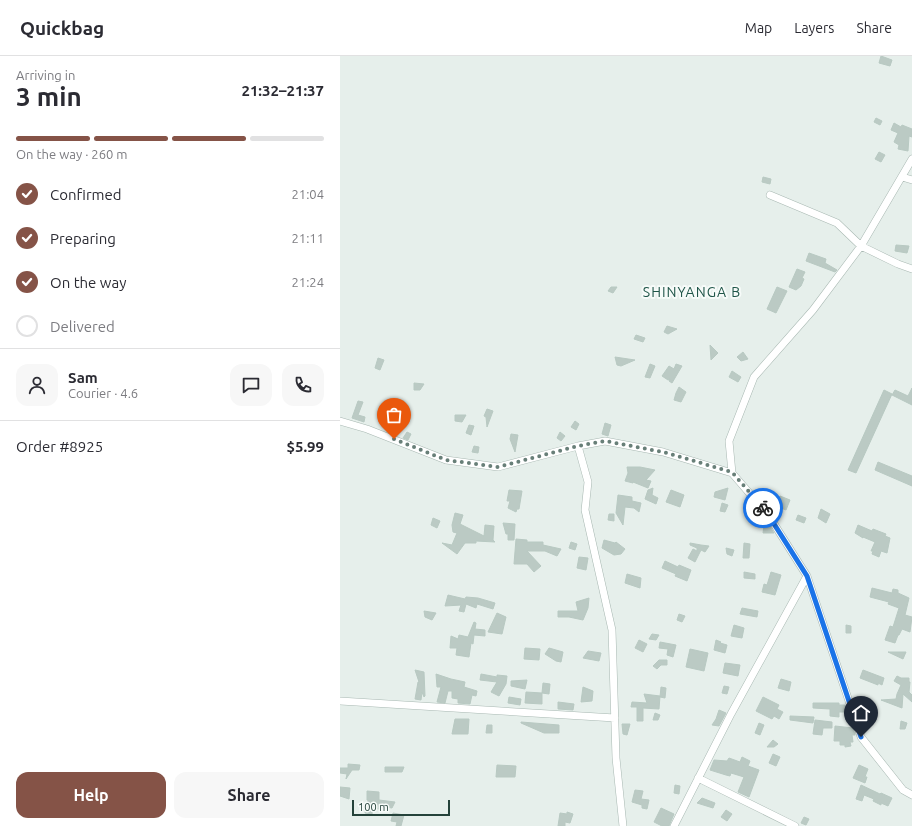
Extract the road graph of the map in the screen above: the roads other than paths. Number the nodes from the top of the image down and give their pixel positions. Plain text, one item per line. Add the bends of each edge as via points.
1 (912, 159) edge
2 (902, 177) junction
3 (912, 180) edge
4 (770, 196) dead end
5 (861, 246) junction
6 (912, 270) edge
7 (340, 421) edge
8 (578, 446) junction
9 (732, 472) junction
10 (807, 576) junction
11 (340, 701) edge
12 (615, 718) junction
13 (698, 778) junction
14 (912, 795) edge
15 (623, 826) edge
16 (674, 826) edge
17 (795, 826) edge

1 - 2 street
2 - 3 street
2 - 5 street
4 - 5 street via 837,224
5 - 6 street
5 - 9 street via 814,310 754,376 729,441
7 - 8 street via 446,460 498,467
8 - 9 street via 605,441 663,452
8 - 12 street via 588,482 585,510 612,630
9 - 10 street via 769,516
10 - 13 street
10 - 14 street via 861,737 903,790
11 - 12 street
12 - 15 street
13 - 16 street
13 - 17 street

